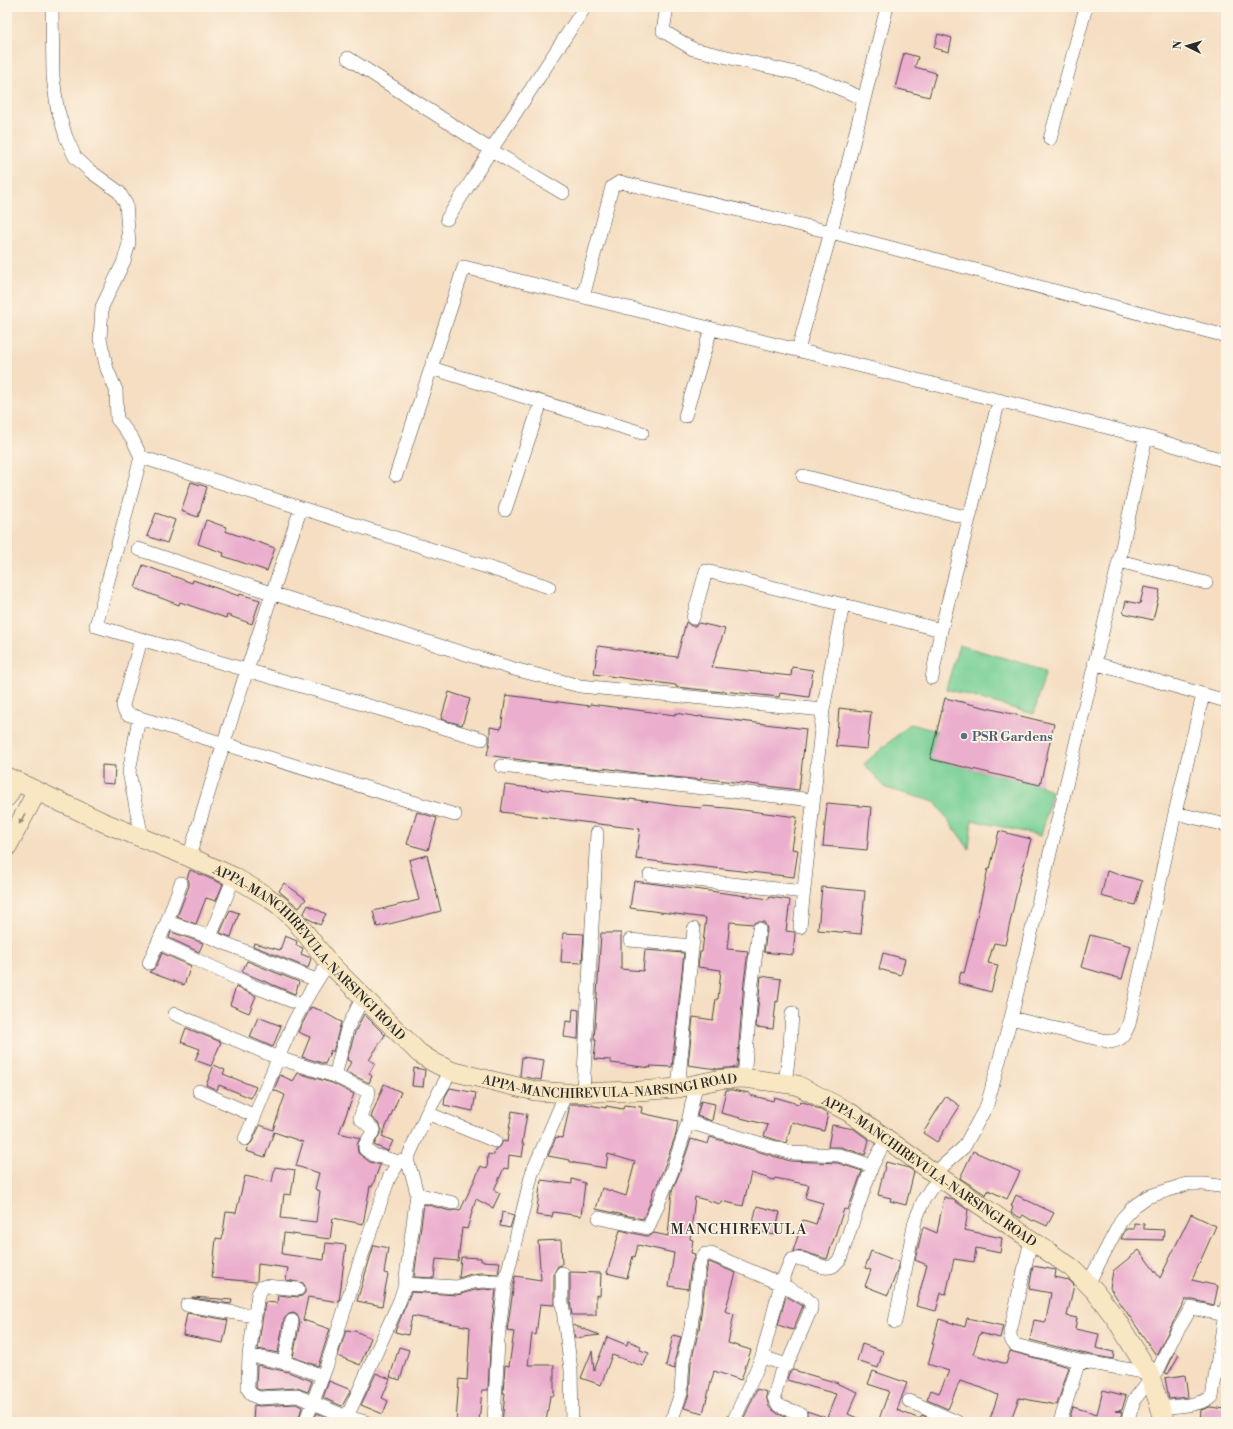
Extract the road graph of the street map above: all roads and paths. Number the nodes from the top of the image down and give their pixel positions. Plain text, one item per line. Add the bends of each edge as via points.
1 (52, 7) edge
2 (585, 7) edge
3 (667, 7) edge
4 (887, 7) edge
5 (1086, 7) edge
6 (348, 58) dead end
7 (864, 99) junction
8 (1050, 139) dead end
9 (491, 150) junction
10 (563, 192) dead end
11 (447, 220) dead end
12 (830, 232) junction
13 (583, 297) junction
14 (711, 329) junction
15 (1226, 336) edge
16 (798, 350) junction
17 (431, 368) junction
18 (999, 400) junction
19 (540, 402) junction
20 (685, 416) dead end
21 (642, 433) dead end
22 (1146, 437) junction
23 (141, 457) junction
24 (1226, 461) edge
25 (396, 475) dead end
26 (803, 476) dead end
27 (301, 508) junction
28 (505, 510) dead end
29 (969, 518) junction
30 (138, 549) dead end
31 (1119, 561) junction
32 (1206, 583) dead end
33 (549, 587) dead end
34 (271, 593) junction
35 (843, 604) junction
36 (693, 618) dead end
37 (940, 630) junction
38 (141, 640) junction
39 (1094, 663) junction
40 (246, 671) junction
41 (932, 678) dead end
42 (1203, 695) junction
43 (1226, 701) edge
44 (823, 710) junction
45 (139, 718) junction
46 (482, 739) dead end
47 (223, 744) junction
48 (501, 766) dead end
49 (10, 785) edge
50 (37, 791) junction
51 (813, 800) junction
52 (1175, 813) junction
53 (455, 815) dead end
54 (1226, 825) edge
55 (597, 833) dead end
56 (142, 838) junction
57 (7, 847) edge
58 (189, 857) junction
59 (650, 874) dead end
60 (234, 877) junction
61 (181, 883) dead end
62 (804, 892) junction
63 (167, 922) junction
64 (800, 927) dead end
65 (694, 928) dead end
66 (759, 929) dead end
67 (210, 936) junction
68 (630, 940) dead end
69 (158, 942) junction
70 (692, 946) junction
71 (149, 963) dead end
72 (329, 963) junction
73 (316, 980) junction
74 (363, 997) junction
75 (302, 1005) junction
76 (792, 1013) dead end
77 (175, 1014) dead end
78 (1011, 1018) junction
79 (278, 1058) junction
80 (451, 1071) junction
81 (335, 1076) junction
82 (744, 1078) junction
83 (785, 1083) junction
84 (687, 1086) junction
85 (199, 1091) dead end
86 (575, 1093) junction
87 (428, 1113) junction
88 (255, 1116) junction
89 (688, 1122) junction
90 (245, 1139) dead end
91 (886, 1139) junction
92 (495, 1141) dead end
93 (403, 1161) junction
94 (872, 1166) junction
95 (938, 1176) junction
96 (1226, 1187) edge
97 (417, 1194) junction
98 (453, 1203) dead end
99 (600, 1218) dead end
100 (1031, 1240) junction
101 (508, 1247) dead end
102 (562, 1273) dead end
103 (505, 1283) junction
104 (405, 1284) junction
105 (781, 1284) junction
106 (1088, 1284) junction
107 (298, 1289) dead end
108 (187, 1305) dead end
109 (1225, 1310) edge
110 (254, 1316) junction
111 (292, 1322) dead end
112 (895, 1322) dead end
113 (249, 1355) junction
114 (762, 1357) junction
115 (1079, 1361) junction
116 (284, 1363) junction
117 (783, 1364) junction
118 (323, 1376) junction
119 (1149, 1376) junction
120 (909, 1401) dead end
121 (312, 1402) junction
122 (1163, 1415) edge
123 (347, 1416) junction
124 (307, 1418) dead end
125 (366, 1422) edge
126 (494, 1422) edge
127 (572, 1422) edge
128 (671, 1422) edge
129 (730, 1422) edge
130 (799, 1422) edge
131 (957, 1422) edge
132 (1060, 1422) edge
133 (1127, 1422) edge

1 - 23 street via 53,77 57,107 66,137 75,157 119,192 126,204 129,243 124,262 102,307 100,339 107,370 116,390 117,419 132,438
2 - 9 street
3 - 7 street via 663,31 693,49 813,77
4 - 7 street
5 - 8 street
6 - 9 street
7 - 12 street
9 - 10 street
9 - 11 street
12 - 13 street via 620,182 612,187
12 - 15 street
12 - 16 street
13 - 14 street
13 - 17 street via 464,267
14 - 16 street
14 - 20 street
16 - 18 street
17 - 19 street
17 - 25 street
18 - 22 street
18 - 29 street
19 - 21 street
19 - 28 street
22 - 24 street
22 - 31 street
23 - 27 street
23 - 38 street via 96,626
26 - 29 street
27 - 33 street
27 - 34 street
29 - 37 street
30 - 34 street
31 - 32 street
31 - 39 street
34 - 40 street
34 - 44 street via 514,669 580,686
35 - 36 street via 706,571
35 - 37 street
35 - 44 street
37 - 41 street
38 - 40 street
38 - 45 street via 123,705 126,714
39 - 42 street
39 - 78 street
40 - 46 street
40 - 47 street
42 - 43 street
42 - 52 street
44 - 51 street
45 - 47 street
45 - 56 street via 129,772
47 - 53 street
47 - 58 street
48 - 51 street
49 - 50 street, APPA-MANCHIREVULA-NARSINGI ROAD
50 - 56 street, APPA-MANCHIREVULA-NARSINGI ROAD
50 -> 57 street
51 - 62 street
52 - 54 street
52 - 78 street via 1125,1033 1120,1039 1110,1042
55 - 86 street
56 - 58 street, APPA-MANCHIREVULA-NARSINGI ROAD
58 - 60 street, APPA-MANCHIREVULA-NARSINGI ROAD
59 - 62 street
60 - 67 street
60 - 72 street, APPA-MANCHIREVULA-NARSINGI ROAD via 284,910
61 - 63 street
62 - 64 street
63 - 67 street
63 - 69 street
65 - 70 street
66 - 82 street
67 - 73 street
68 - 70 street
69 - 71 street
69 - 75 street via 253,986
70 - 84 street
72 - 73 street
72 - 74 street, APPA-MANCHIREVULA-NARSINGI ROAD
73 - 75 street
74 - 80 street, APPA-MANCHIREVULA-NARSINGI ROAD via 419,1053
74 - 81 street via 347,1029
75 - 79 street
76 - 83 street
77 - 79 street
78 - 95 street via 987,1105 964,1146
79 - 81 street
79 - 88 street
80 - 86 street, APPA-MANCHIREVULA-NARSINGI ROAD via 535,1091
80 - 87 street
81 - 93 street via 370,1092 360,1118 374,1130 365,1149 374,1155
82 - 83 street, APPA-MANCHIREVULA-NARSINGI ROAD
82 - 84 street, APPA-MANCHIREVULA-NARSINGI ROAD via 720,1079
83 - 91 street, APPA-MANCHIREVULA-NARSINGI ROAD via 797,1085 849,1112
84 - 86 street, APPA-MANCHIREVULA-NARSINGI ROAD
84 - 89 street
85 - 88 street
86 - 103 street via 532,1173
87 - 92 street
87 - 93 street
88 - 90 street
89 - 94 street via 792,1153 839,1155
89 - 99 street via 672,1171 648,1228
91 - 94 street
91 - 95 street, APPA-MANCHIREVULA-NARSINGI ROAD
93 - 97 street via 413,1178
93 - 118 street via 389,1178
94 - 105 street via 840,1259 833,1266 827,1267 804,1259 791,1260
95 - 100 street, APPA-MANCHIREVULA-NARSINGI ROAD
95 - 112 street via 915,1221
96 - 106 street via 1186,1184 1147,1197 1122,1219
97 - 98 street
97 - 104 street
100 - 106 street, APPA-MANCHIREVULA-NARSINGI ROAD via 1072,1268
100 - 115 street via 1010,1338 1016,1345
101 - 103 street
102 - 127 street via 562,1302 571,1370
103 - 104 street via 483,1281 457,1287
103 - 126 street via 498,1340
104 - 123 street
105 - 114 street
105 - 117 street via 806,1298 811,1306 787,1365
105 - 128 street via 711,1254 705,1254 699,1266 692,1327 683,1361 681,1393
106 - 119 street, APPA-MANCHIREVULA-NARSINGI ROAD via 1116,1318
107 - 110 street via 262,1287
108 - 110 street
109 - 119 street via 1191,1308 1159,1368
109 - 122 street via 1212,1397
110 - 113 street
111 - 116 street
113 - 116 street
113 - 121 street via 248,1389 252,1395 260,1398 297,1396
114 - 117 street
114 - 129 street via 734,1420
115 - 119 street
115 - 132 street
116 - 118 street
117 - 130 street via 775,1403 800,1414
118 - 121 street
119 - 122 street, APPA-MANCHIREVULA-NARSINGI ROAD
119 - 133 street via 1134,1400
120 - 131 street
121 - 123 street
121 - 124 street
123 - 125 street

